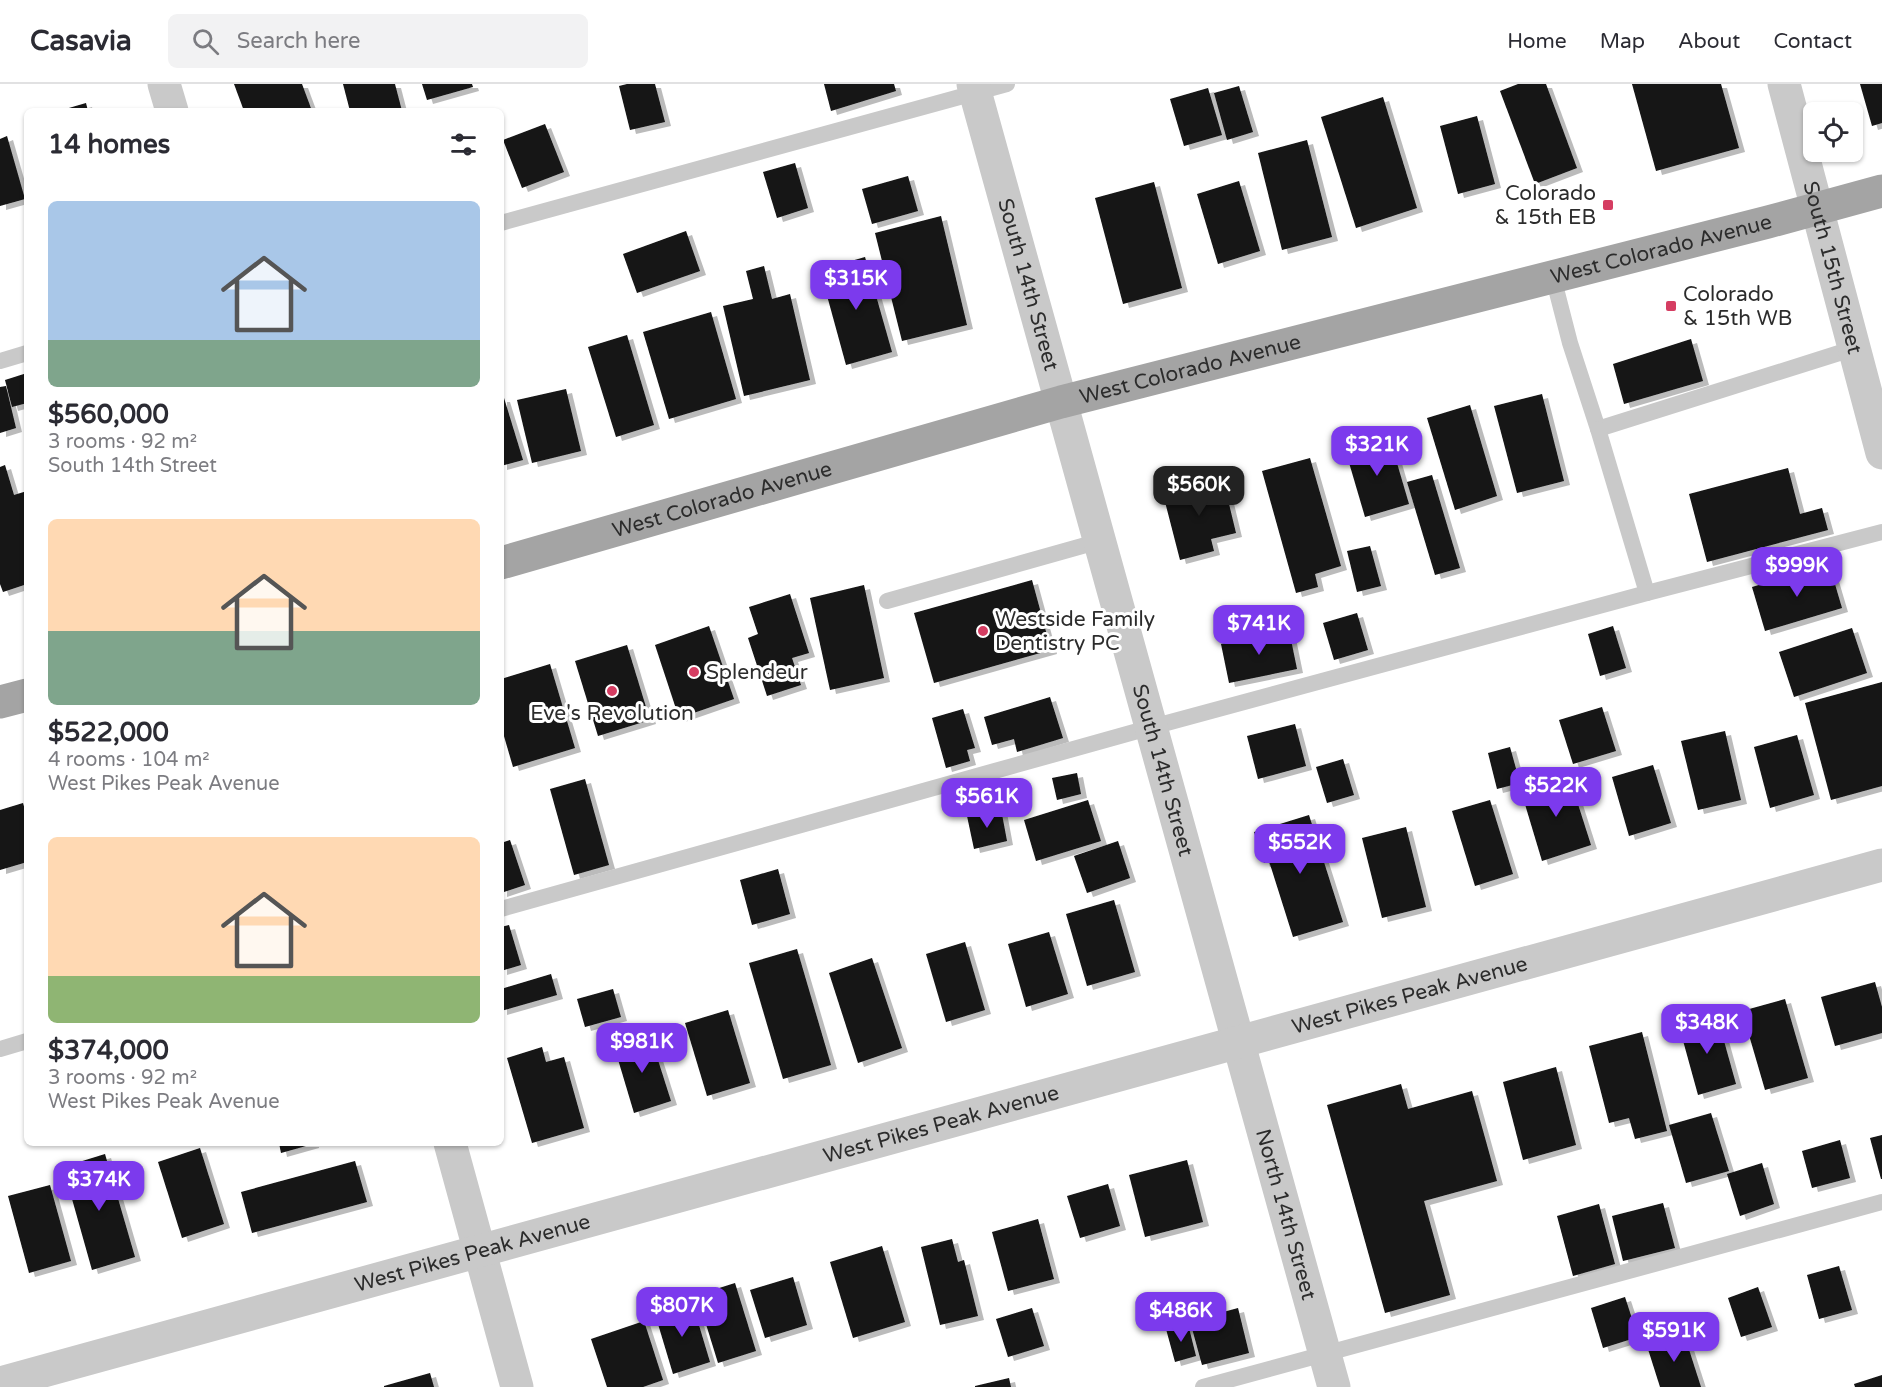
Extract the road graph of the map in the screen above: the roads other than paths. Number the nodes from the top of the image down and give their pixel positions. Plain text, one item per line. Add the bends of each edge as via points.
1 (164, 84) edge
2 (1007, 84) edge
3 (1784, 84) edge
4 (974, 88) edge
5 (171, 108) edge
6 (1882, 190) edge
7 (1818, 209) junction
8 (504, 223) edge
9 (1553, 277) junction
10 (1855, 348) junction
11 (24, 354) edge
12 (0, 361) edge
13 (1061, 402) junction
14 (1598, 429) junction
15 (1882, 453) edge
16 (1882, 532) edge
17 (1100, 541) junction
18 (504, 562) edge
19 (1647, 593) junction
20 (887, 601) dead end
21 (24, 696) edge
22 (0, 702) edge
23 (1152, 727) junction
24 (1882, 865) edge
25 (504, 908) edge
26 (1240, 1041) junction
27 (24, 1042) edge
28 (0, 1048) edge
29 (451, 1146) edge
30 (1882, 1203) edge
31 (479, 1251) junction
32 (1325, 1354) junction
33 (0, 1383) edge
34 (517, 1387) edge
35 (1203, 1387) edge
36 (1334, 1387) edge

1 - 5 street
2 - 4 lane
3 - 7 street, South 15th Street
4 - 8 lane
4 - 13 street, South 14th Street
6 - 7 main road, West Colorado Avenue
7 - 9 main road, West Colorado Avenue
7 - 10 street, South 15th Street
9 - 13 main road, West Colorado Avenue
9 - 14 lane
10 - 14 lane
10 - 15 street, South 15th Street
11 - 12 lane
13 - 17 street, South 14th Street
13 - 18 main road, West Colorado Avenue
14 - 19 lane
16 - 19 lane
17 - 20 lane
17 - 23 street, South 14th Street
19 - 23 lane
21 - 22 main road
23 - 25 lane
23 - 26 street, South 14th Street
24 - 26 street, West Pikes Peak Avenue
26 - 31 street, West Pikes Peak Avenue
26 - 32 street, North 14th Street
27 - 28 lane
29 - 31 street
30 - 32 lane
31 - 33 street, West Pikes Peak Avenue
31 - 34 street
32 - 35 lane
32 - 36 street, North 14th Street

